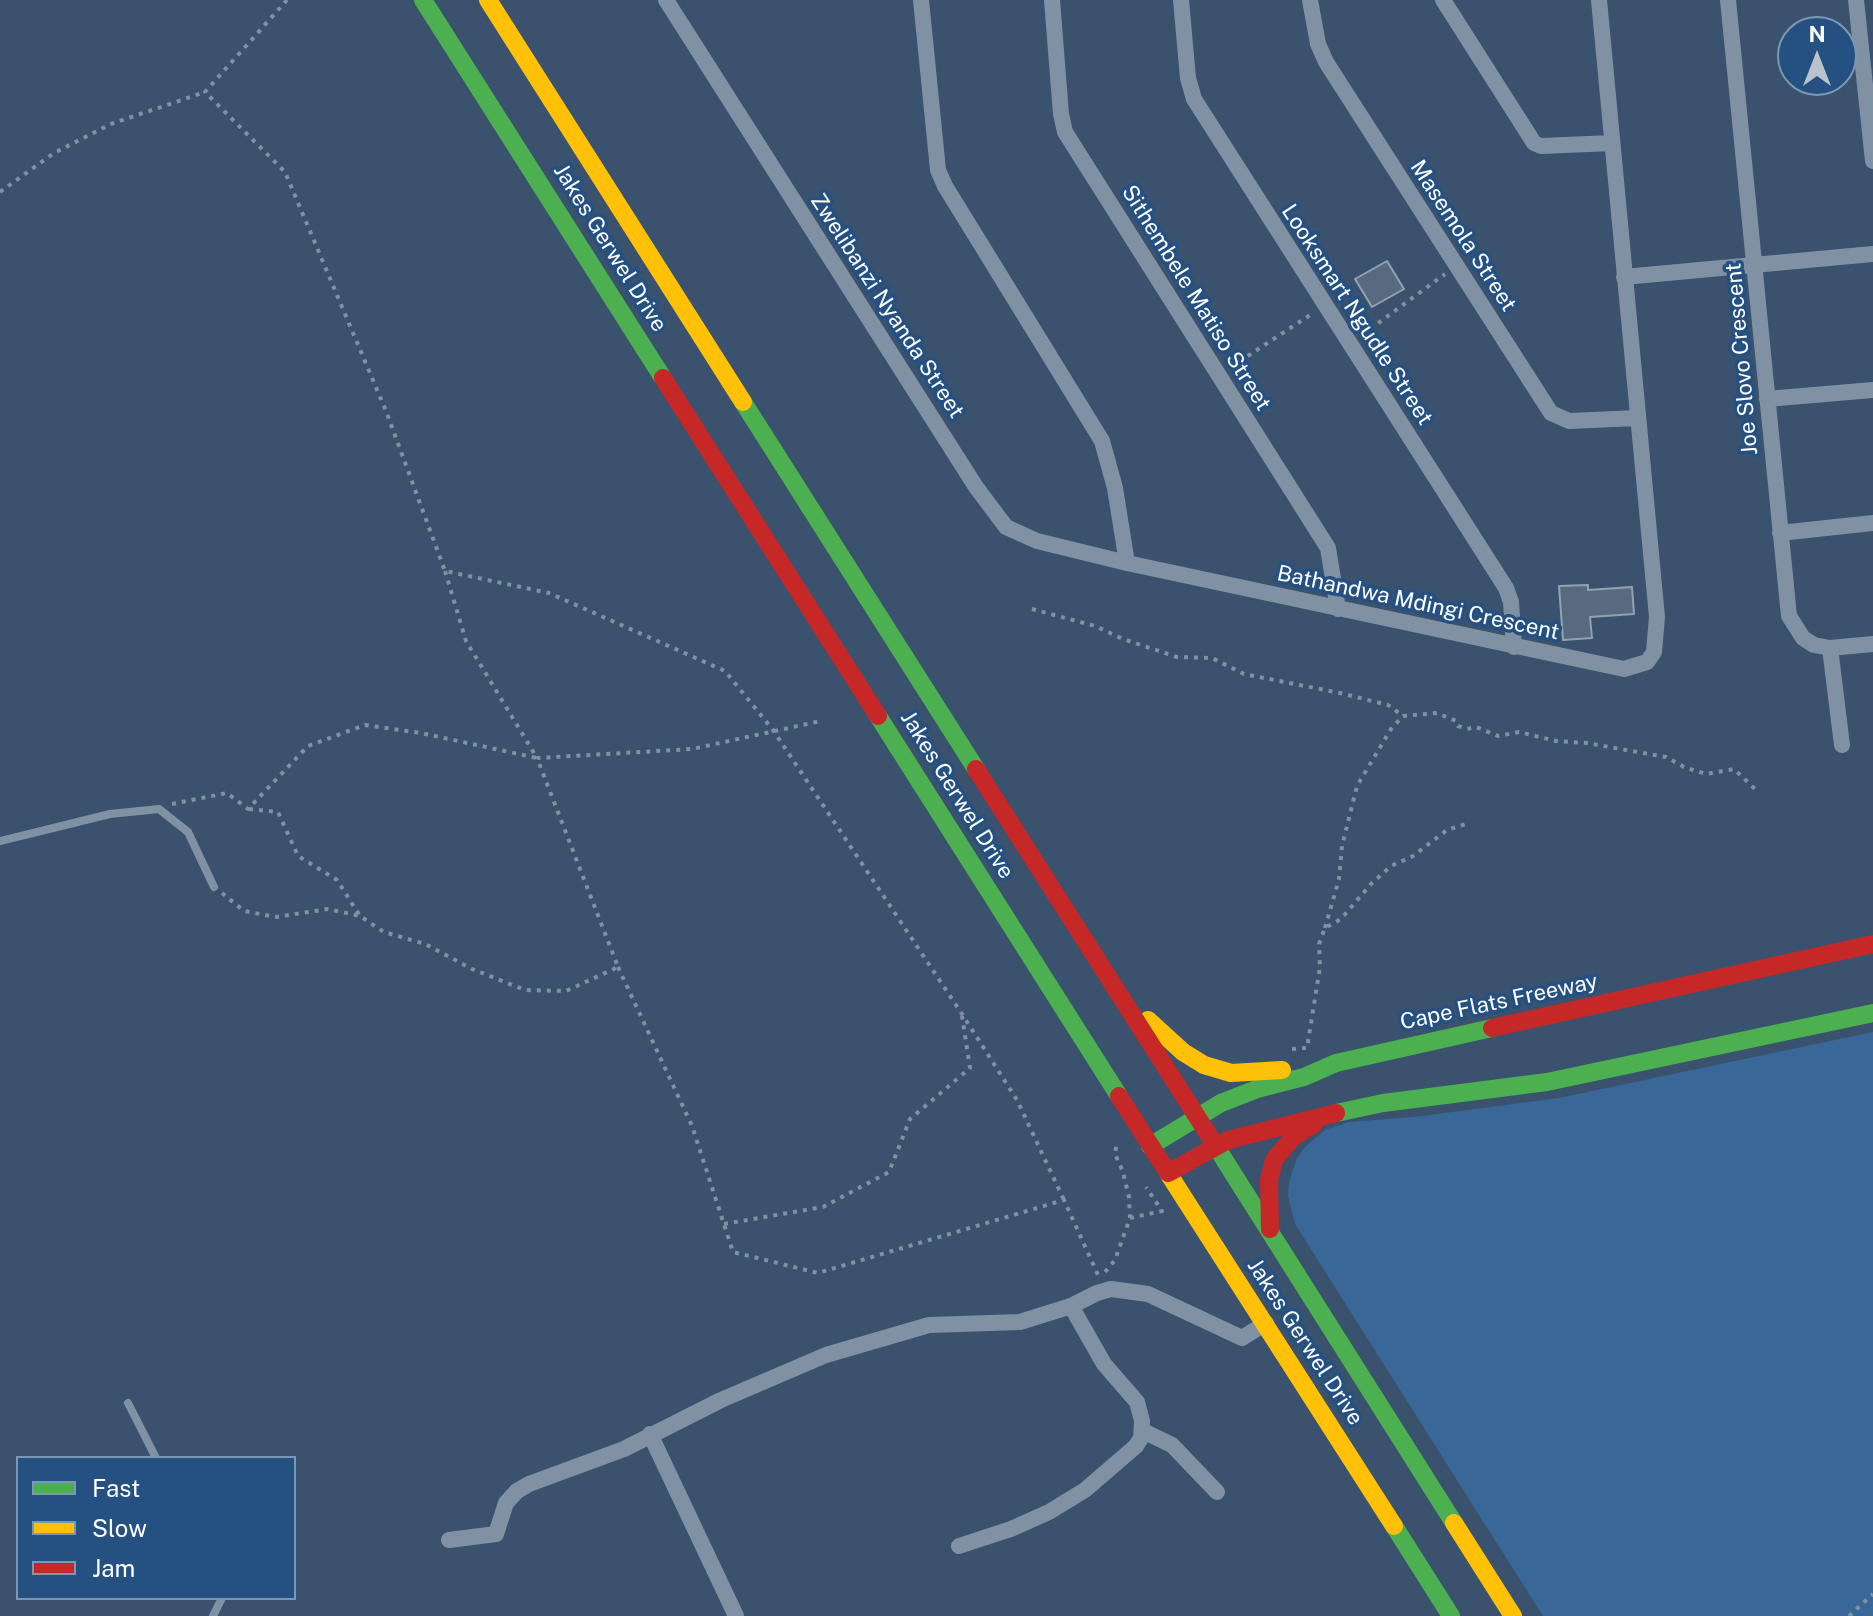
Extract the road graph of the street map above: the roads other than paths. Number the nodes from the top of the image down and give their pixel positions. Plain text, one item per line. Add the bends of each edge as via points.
1 (423, 0) edge
2 (488, 0) edge
3 (666, 0) edge
4 (921, 0) edge
5 (1052, 0) edge
6 (1181, 0) edge
7 (1310, 0) edge
8 (1443, 0) edge
9 (1599, 0) edge
10 (1728, 0) edge
11 (1856, 0) edge
12 (1612, 143) junction
13 (1873, 161) edge
14 (1873, 254) edge
15 (1755, 266) junction
16 (1624, 277) junction
17 (1873, 390) edge
18 (1767, 399) junction
19 (1637, 418) junction
20 (1873, 523) edge
21 (1780, 533) junction
22 (1127, 563) junction
23 (1338, 609) junction
24 (1873, 644) edge
25 (1514, 647) junction
26 (1830, 648) junction
27 (1842, 745) dead end
28 (0, 841) edge
29 (214, 887) road end
30 (1873, 944) edge
31 (1127, 1005) junction
32 (1873, 1013) edge
33 (1336, 1063) junction
34 (1337, 1113) junction
35 (1197, 1117) junction
36 (1215, 1145) junction
37 (1150, 1146) junction
38 (1168, 1173) junction
39 (1270, 1229) junction
40 (1071, 1306) junction
41 (1266, 1323) junction
42 (128, 1403) dead end
43 (1143, 1431) junction
44 (650, 1434) junction
45 (155, 1456) edge
46 (1217, 1492) dead end
47 (449, 1540) dead end
48 (959, 1546) dead end
49 (736, 1616) edge
50 (1451, 1616) edge
51 (1513, 1616) edge

1 - 37 main road, Jakes Gerwel Drive
2 - 31 main road, Jakes Gerwel Drive
3 - 22 street, Zwelibanzi Nyanda Street via 998,519 1037,541
4 - 22 street via 938,170 1102,441
5 - 23 street, Sithembele Matiso Street via 1065,132 1328,548
6 - 25 street, Looksmart Ngudle Street via 1194,99 1506,588
7 - 19 street, Masemola Street via 1326,62 1551,413 1569,421
8 - 12 street via 1529,138 1541,146
9 - 12 street, Bathandwa Mdingi Crescent
10 - 15 street, Joe Slovo Crescent
11 - 13 street
12 - 16 street, Bathandwa Mdingi Crescent
14 - 15 street
15 - 16 street
15 - 18 street, Joe Slovo Crescent
16 - 19 street, Bathandwa Mdingi Crescent
17 - 18 street
18 - 21 street, Joe Slovo Crescent
19 - 25 street, Bathandwa Mdingi Crescent via 1657,617 1654,652 1647,662 1624,669
20 - 21 street
21 - 26 street, Joe Slovo Crescent via 1792,624 1814,645
22 - 23 street, Bathandwa Mdingi Crescent
23 - 25 street, Bathandwa Mdingi Crescent
24 - 26 street
26 - 27 street
28 - 29 lane via 110,814 159,809 188,832
30 - 33 main road, Cape Flats Freeway
31 - 33 main road via 1183,1052 1214,1069 1258,1073
31 - 35 main road, Jakes Gerwel Drive
32 - 34 main road via 1562,1079
33 - 35 main road, Cape Flats Freeway via 1239,1096
34 - 36 main road
34 - 39 main road via 1294,1136 1274,1160
35 - 36 main road, Jakes Gerwel Drive
35 - 37 main road, Cape Flats Freeway
36 - 38 main road
36 - 39 main road, Jakes Gerwel Drive
37 - 38 main road, Jakes Gerwel Drive
38 - 41 main road, Jakes Gerwel Drive
39 - 51 main road, Jakes Gerwel Drive
40 - 41 street via 1097,1293 1124,1290 1148,1294 1242,1338
40 - 43 street via 1100,1357 1137,1402
40 - 44 street via 1020,1322 929,1325 826,1355
41 - 50 main road, Jakes Gerwel Drive
42 - 45 lane
43 - 46 street via 1172,1445
43 - 48 street via 1136,1446 1085,1490 1011,1529
44 - 47 street via 517,1491 506,1503 496,1534
44 - 49 street

